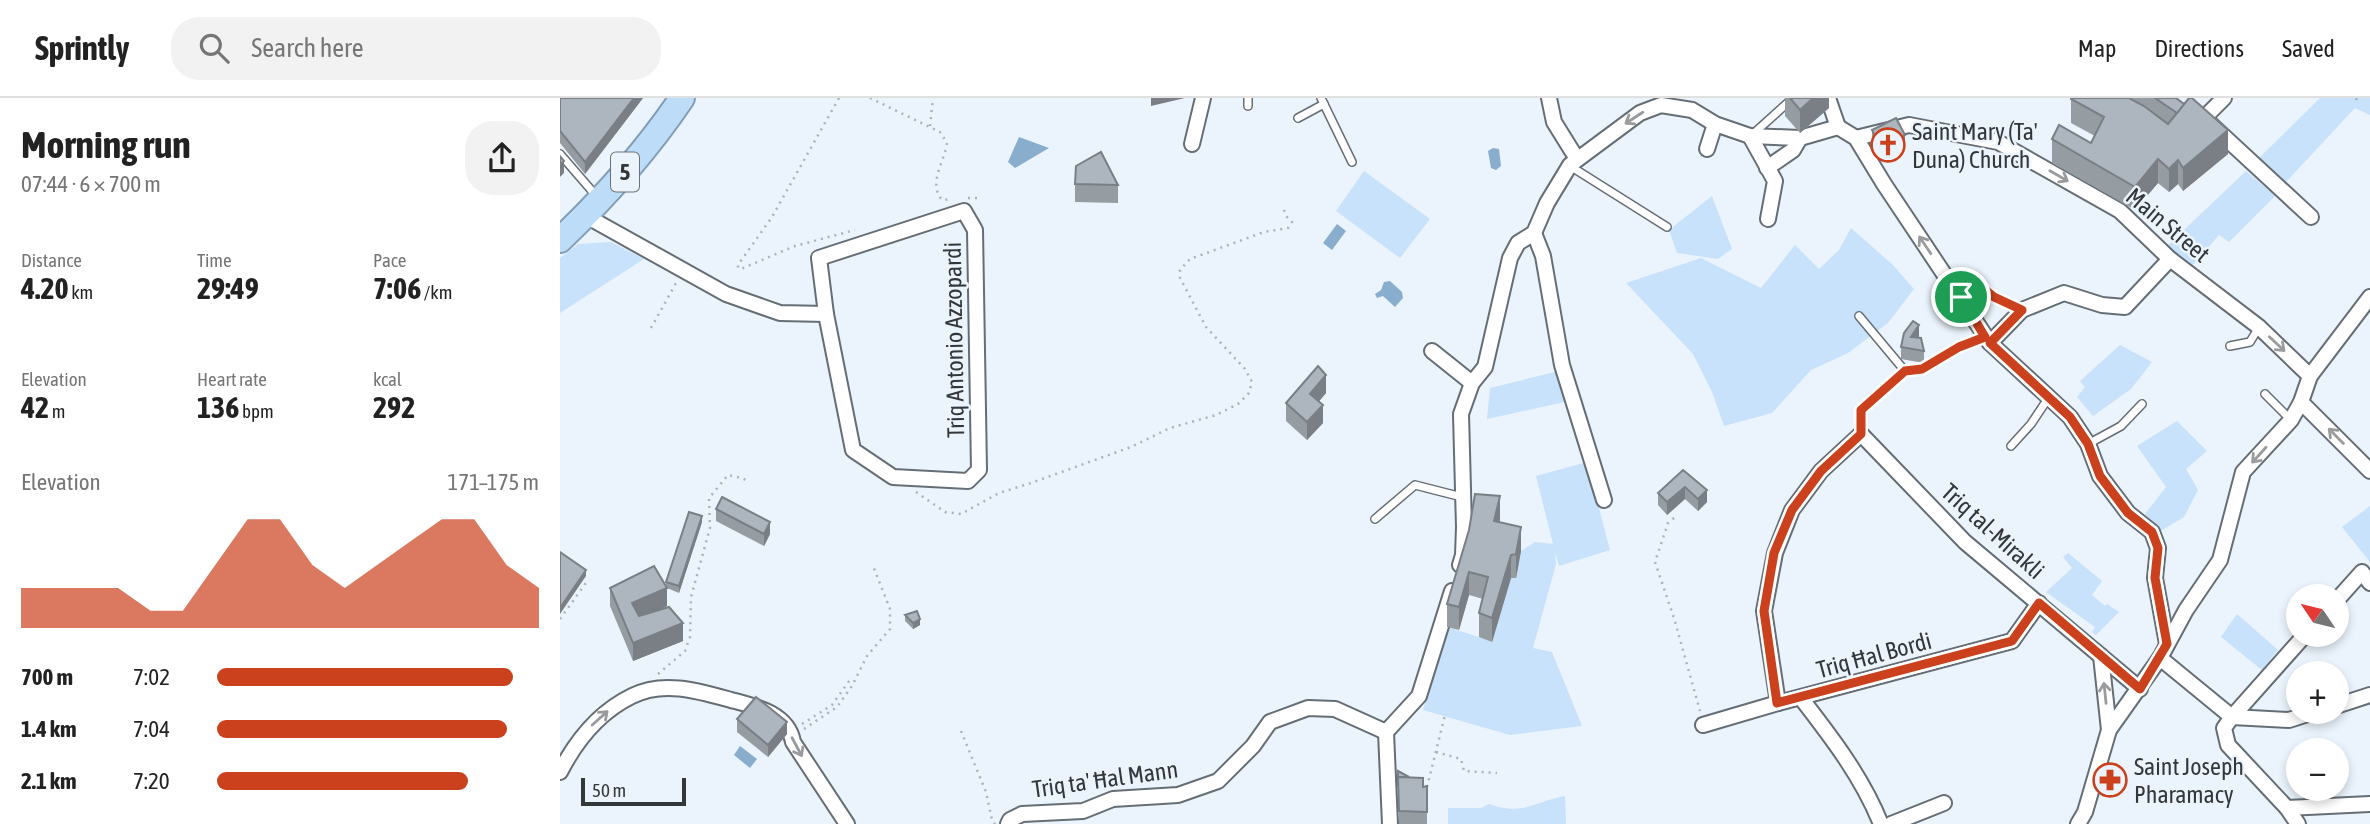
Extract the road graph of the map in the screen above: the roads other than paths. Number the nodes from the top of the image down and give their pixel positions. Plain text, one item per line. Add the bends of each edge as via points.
1 (661, 98) edge
2 (682, 98) edge
3 (1203, 98) edge
4 (1549, 98) edge
5 (1793, 98) edge
6 (1828, 98) edge
7 (2224, 98) edge
8 (1322, 101) edge
9 (1298, 118) dead end
10 (1715, 124) junction
11 (1838, 127) junction
12 (1750, 136) junction
13 (1800, 138) junction
14 (1856, 138) junction
15 (1192, 144) dead end
16 (1707, 149) dead end
17 (560, 154) edge
18 (1352, 162) dead end
19 (1573, 162) junction
20 (1767, 168) junction
21 (592, 191) junction
22 (586, 216) junction
23 (2311, 217) dead end
24 (1768, 219) dead end
25 (560, 222) edge
26 (1667, 228) dead end
27 (1534, 233) junction
28 (560, 240) edge
29 (2170, 259) junction
30 (1961, 297) junction
31 (2370, 298) edge
32 (2022, 310) junction
33 (826, 313) junction
34 (1859, 316) dead end
35 (2259, 327) junction
36 (1987, 340) junction
37 (2230, 346) dead end
38 (1432, 351) dead end
39 (1905, 371) junction
40 (2310, 376) junction
41 (1472, 383) junction
42 (2265, 394) dead end
43 (2049, 397) junction
44 (2301, 402) junction
45 (2142, 404) dead end
46 (2291, 420) junction
47 (1861, 434) junction
48 (2088, 444) junction
49 (2011, 446) dead end
50 (2370, 471) edge
51 (1464, 497) junction
52 (1604, 500) dead end
53 (1375, 519) dead end
54 (2370, 583) edge
55 (2349, 586) edge
56 (2039, 603) junction
57 (2167, 644) junction
58 (2293, 648) edge
59 (2101, 656) junction
60 (2160, 658) junction
61 (2140, 689) junction
62 (2370, 695) edge
63 (1801, 698) junction
64 (2349, 702) edge
65 (1777, 703) junction
66 (2232, 717) junction
67 (2286, 720) edge
68 (1703, 725) road end
69 (2109, 730) junction
70 (1385, 732) junction
71 (560, 772) edge
72 (1944, 803) dead end
73 (2370, 804) edge
74 (2287, 808) junction
75 (847, 824) edge
76 (1008, 824) edge
77 (1390, 824) edge
78 (1881, 824) edge
79 (1891, 824) edge
80 (2078, 824) edge
81 (2298, 824) edge

1 - 21 highway, 5
2 - 22 highway, 5 via 655,139
3 - 15 street
4 - 19 street
5 - 12 lane
6 - 11 street
7 - 23 street via 2204,118
8 - 9 lane
8 - 18 lane
10 - 12 street
10 - 16 street
10 -> 19 street via 1692,110 1661,106 1640,113
11 - 13 street
11 - 14 street
12 - 13 street
12 - 20 street
13 - 20 street via 1793,150
14 -> 29 street, Main Street via 1909,125 1998,142 2120,211
30 -> 14 street
17 - 21 lane
19 - 26 lane
19 - 27 street
20 - 24 street via 1775,181
21 - 25 highway, 5
22 - 28 highway, 5
22 - 33 street via 726,294 780,313
27 - 41 street via 1518,243 1510,258 1485,367
27 - 52 street via 1562,365
29 - 32 street via 2125,307 2064,293
29 - 35 street, Main Street
30 - 32 lane via 1980,286
30 - 36 street
31 - 40 street
32 - 36 street
33 - 33 street, Triq Antonio Azzopardi via 853,450 893,477 968,481 979,470 975,230 965,205 819,258
34 - 39 lane
35 - 37 lane via 2250,342
35 -> 40 street, Main Street
36 - 39 lane via 1959,347 1922,369
36 - 43 street
38 - 41 street
39 - 47 lane via 1861,410
40 - 44 street
41 - 51 street via 1461,414
42 - 46 lane
43 - 48 street
43 - 49 lane
44 - 46 street
50 -> 44 street
45 - 48 lane via 2121,426
46 -> 57 street via 2243,472 2220,559
47 - 56 street, Triq tal-Mirakli via 1965,542
47 - 65 street via 1821,471 1792,510 1774,553 1764,611
48 - 57 street via 2100,476 2128,513 2152,532 2158,548 2155,578
51 - 53 lane via 1415,485
51 - 70 street via 1463,555 1419,696
54 - 55 street via 2362,572
56 - 59 street, Triq tal-Mirakli
56 - 63 street, Triq Ħal Bordi via 2012,641
57 - 60 street
58 - 66 street
59 - 61 street, Triq tal-Mirakli
69 -> 59 street
60 - 61 street
60 - 66 street
61 - 69 street
62 - 64 street
63 - 65 street, Triq Ħal Bordi
63 - 78 street via 1869,794
65 - 68 street, Triq Ħal Bordi
66 - 67 street
66 - 74 street via 2224,728 2228,745
69 - 80 street
70 - 76 street, Triq ta' Ħal Mann via 1335,709 1308,708 1270,722 1218,781 1178,795 1113,799 1083,811 1022,814
70 - 77 street
71 -> 75 street via 589,728 633,695 657,688 702,691 769,711 791,732
72 - 79 street
73 - 74 street
74 - 81 street

